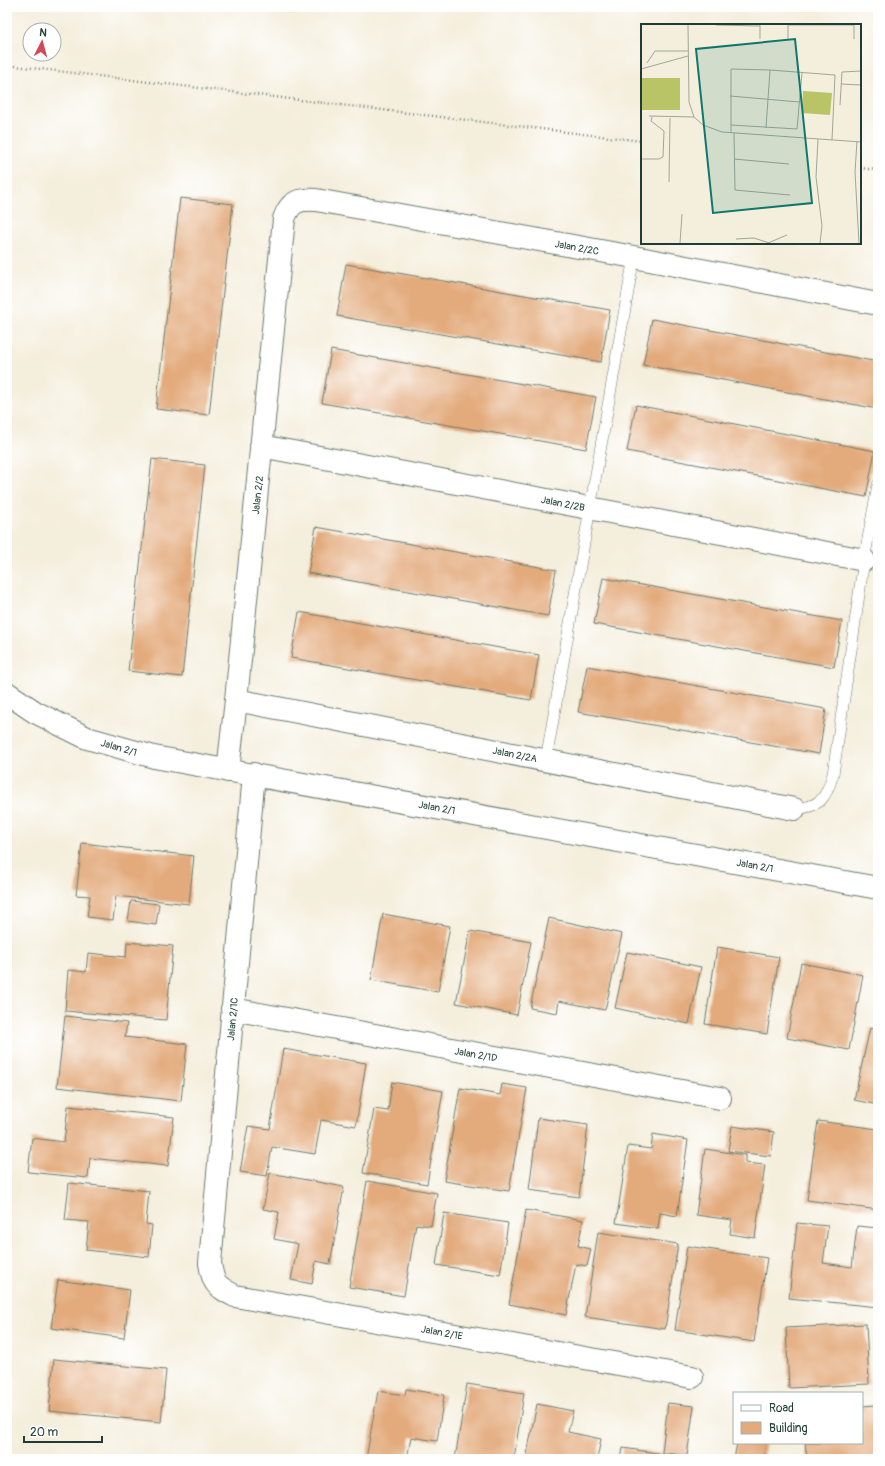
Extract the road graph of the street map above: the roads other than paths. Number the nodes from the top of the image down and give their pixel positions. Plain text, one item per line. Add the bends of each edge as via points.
1 (284, 219) joint
2 (634, 257) junction
3 (878, 304) edge
4 (261, 446) junction
5 (878, 485) edge
6 (590, 508) junction
7 (864, 560) junction
8 (7, 693) edge
9 (236, 700) junction
10 (546, 760) junction
11 (228, 770) junction
12 (254, 774) junction
13 (794, 809) joint
14 (878, 888) edge
15 (232, 1010) junction
16 (720, 1098) dead end
17 (210, 1263) joint
18 (692, 1377) dead end

1 - 2 street, Jalan 2/2C via 287,210 294,203 316,200
1 - 4 street, Jalan 2/2
2 - 3 street, Jalan 2/2C
2 - 6 lane
4 - 6 street, Jalan 2/2B
4 - 9 street, Jalan 2/2
5 - 7 lane
6 - 7 street, Jalan 2/2B
6 - 10 lane
7 - 13 lane via 833,774 828,789 820,801 808,808
8 - 11 street, Jalan 2/1 via 35,712 88,738 154,757
9 - 10 street, Jalan 2/2A
9 - 11 street, Jalan 2/2
10 - 13 street, Jalan 2/2A
11 - 12 street, Jalan 2/1
12 - 14 street, Jalan 2/1
12 - 15 street, Jalan 2/1C
15 - 16 street, Jalan 2/1D
15 - 17 street, Jalan 2/1C
17 - 18 street, Jalan 2/1E via 212,1278 220,1288 235,1296

